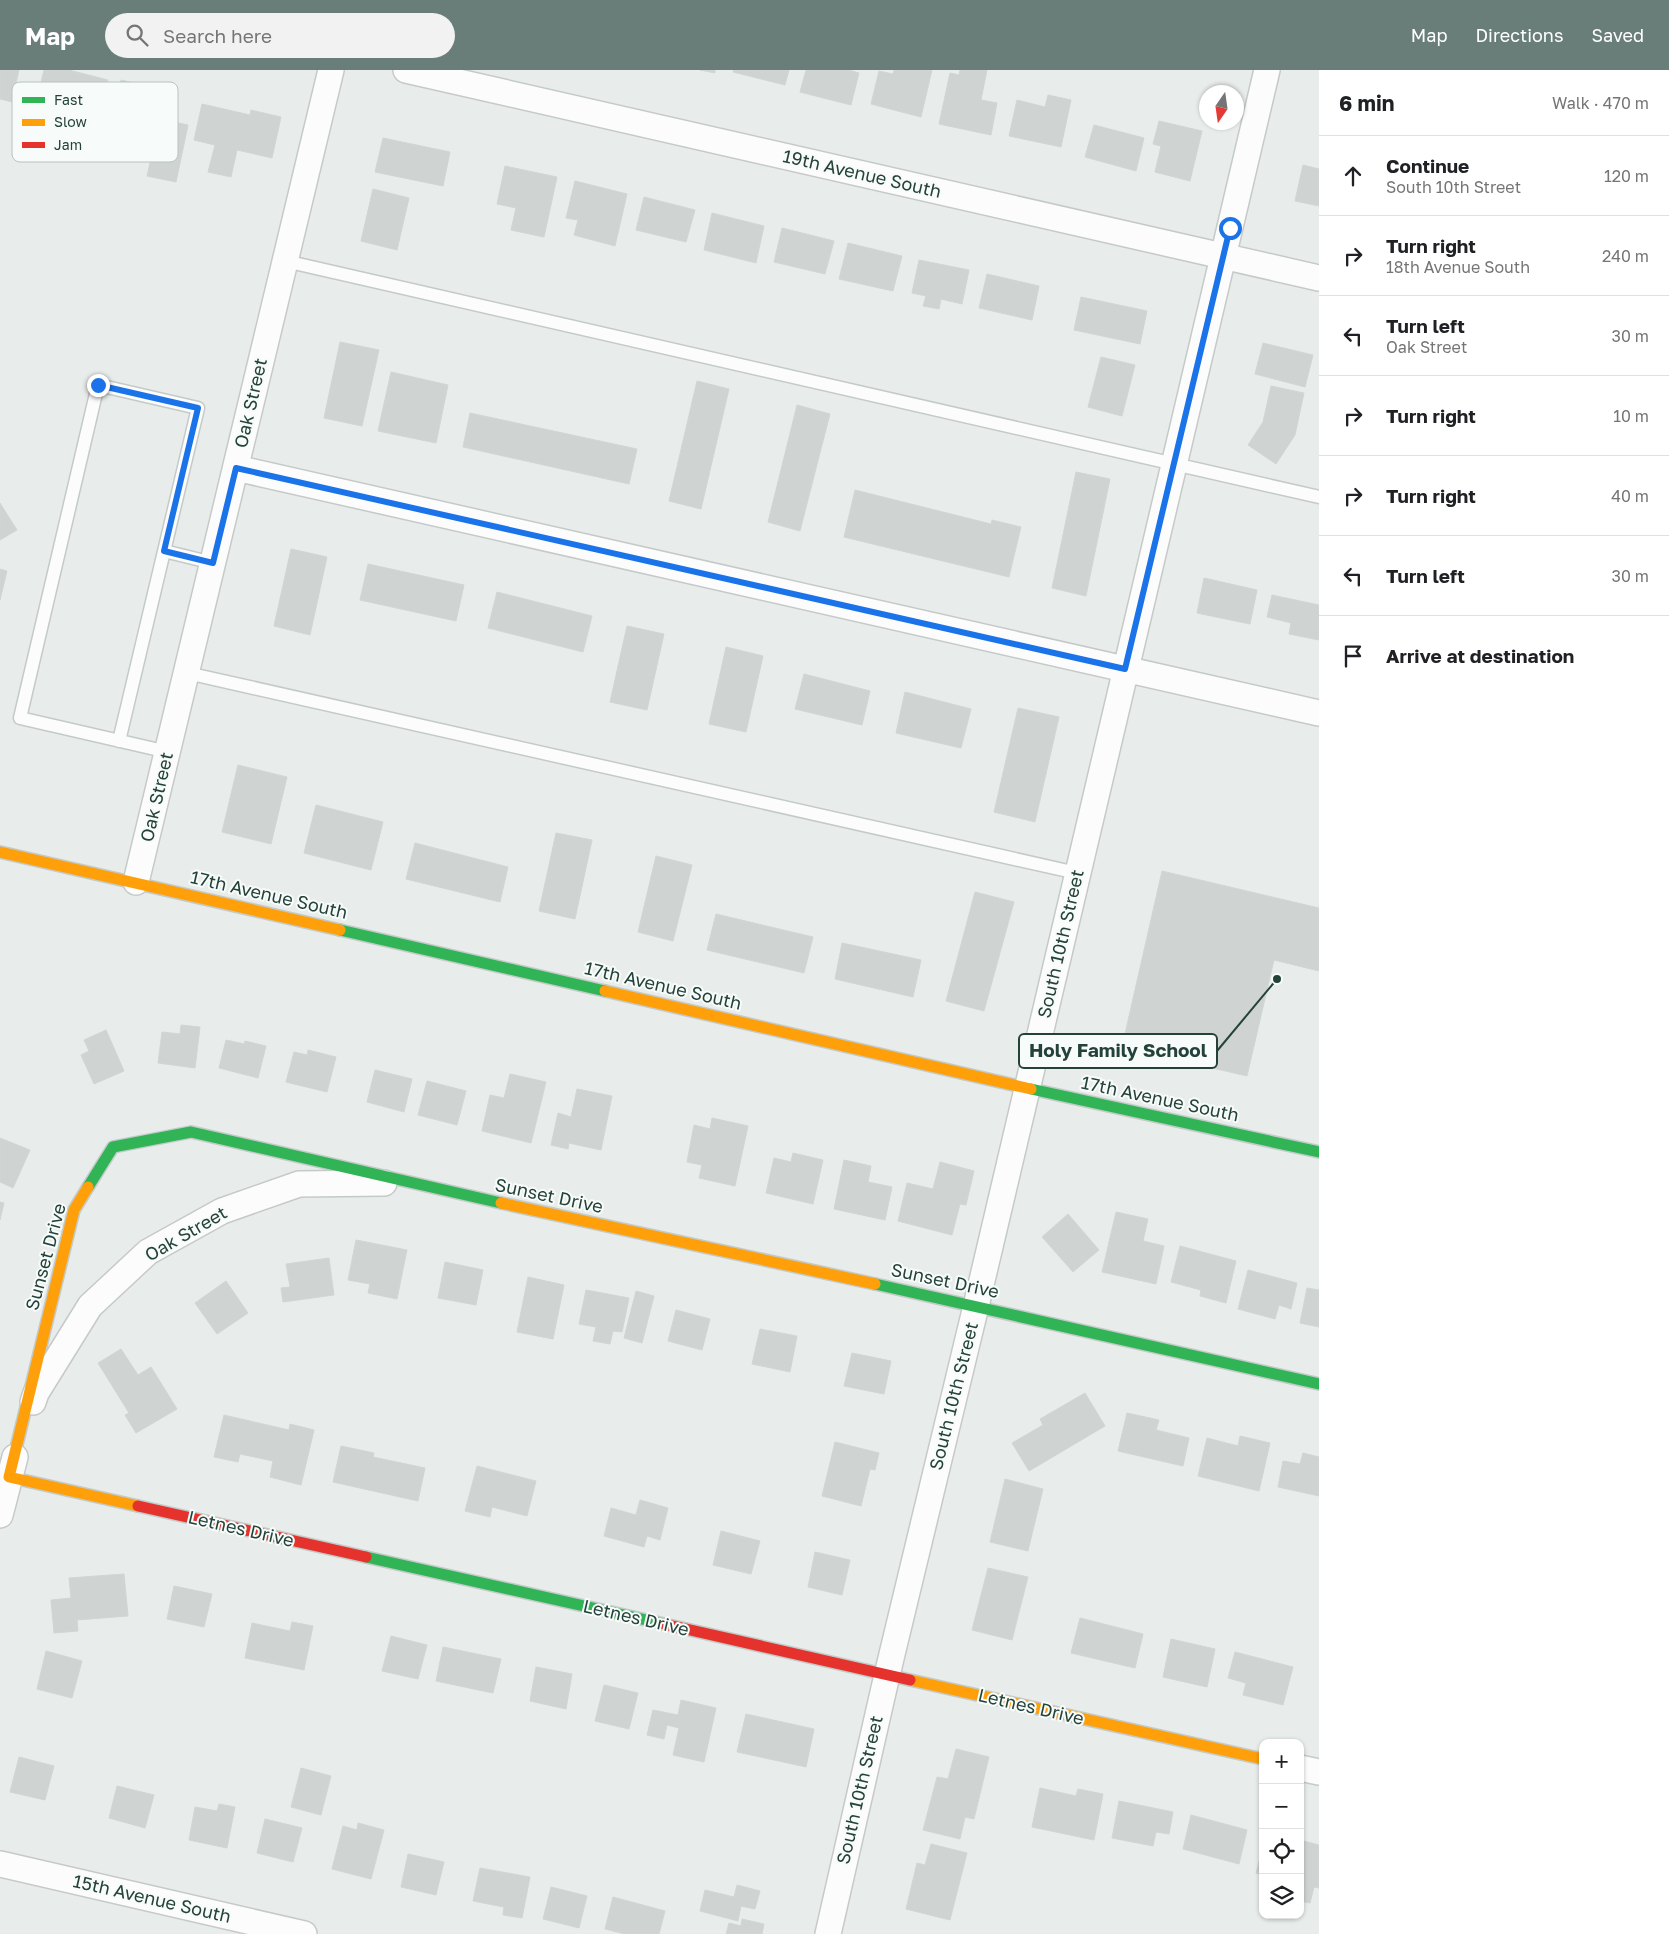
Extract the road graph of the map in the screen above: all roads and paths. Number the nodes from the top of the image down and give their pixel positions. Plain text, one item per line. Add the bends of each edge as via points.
1 (331, 70) edge
2 (406, 70) edge
3 (1267, 70) edge
4 (1223, 256) junction
5 (286, 261) junction
6 (1319, 278) edge
7 (1174, 464) junction
8 (236, 468) junction
9 (1319, 497) edge
10 (164, 551) junction
11 (213, 563) junction
12 (1125, 669) junction
13 (187, 673) junction
14 (1319, 713) edge
15 (119, 741) junction
16 (168, 752) junction
17 (0, 852) edge
18 (1077, 874) junction
19 (136, 882) junction
20 (1027, 1088) junction
21 (1319, 1152) edge
22 (405, 1182) junction
23 (976, 1306) junction
24 (1319, 1384) edge
25 (9, 1477) junction
26 (0, 1515) edge
27 (887, 1675) junction
28 (1259, 1758) edge
29 (1304, 1769) edge
30 (1319, 1772) edge
31 (0, 1864) edge
32 (249, 1928) edge
33 (304, 1934) edge
34 (828, 1934) edge

1 - 5 street, Oak Street
2 - 4 street, 19th Avenue South
3 - 4 street, South 10th Street
4 - 6 street, 19th Avenue South
4 - 7 street, South 10th Street
5 - 7 lane
5 - 8 street, Oak Street
7 - 9 lane
7 - 12 street, South 10th Street
8 - 11 street, Oak Street
8 - 12 street
10 - 11 lane
10 - 15 lane
10 - 15 lane via 198,408 98,385 20,718
11 - 13 street, Oak Street
12 - 14 street
12 - 18 street, South 10th Street
13 - 16 street, Oak Street
13 - 18 lane
15 - 16 lane
16 - 19 street, Oak Street
17 - 19 street, 17th Avenue South
18 - 20 street, South 10th Street
19 - 20 street, 17th Avenue South
20 - 21 street, 17th Avenue South
20 - 23 street, South 10th Street
22 - 23 street, Sunset Drive
22 - 25 street, Oak Street via 299,1184 222,1211 148,1252 90,1306 36,1393
22 - 25 street, Sunset Drive via 191,1132 113,1147 74,1210
23 - 24 street, Sunset Drive
23 - 27 street, South 10th Street
25 - 26 street, Oak Street
25 - 27 street, Letnes Drive
27 - 28 street, Letnes Drive
27 - 34 street, South 10th Street
29 - 30 street
31 - 32 street, 15th Avenue South
32 - 33 street, 15th Avenue South

